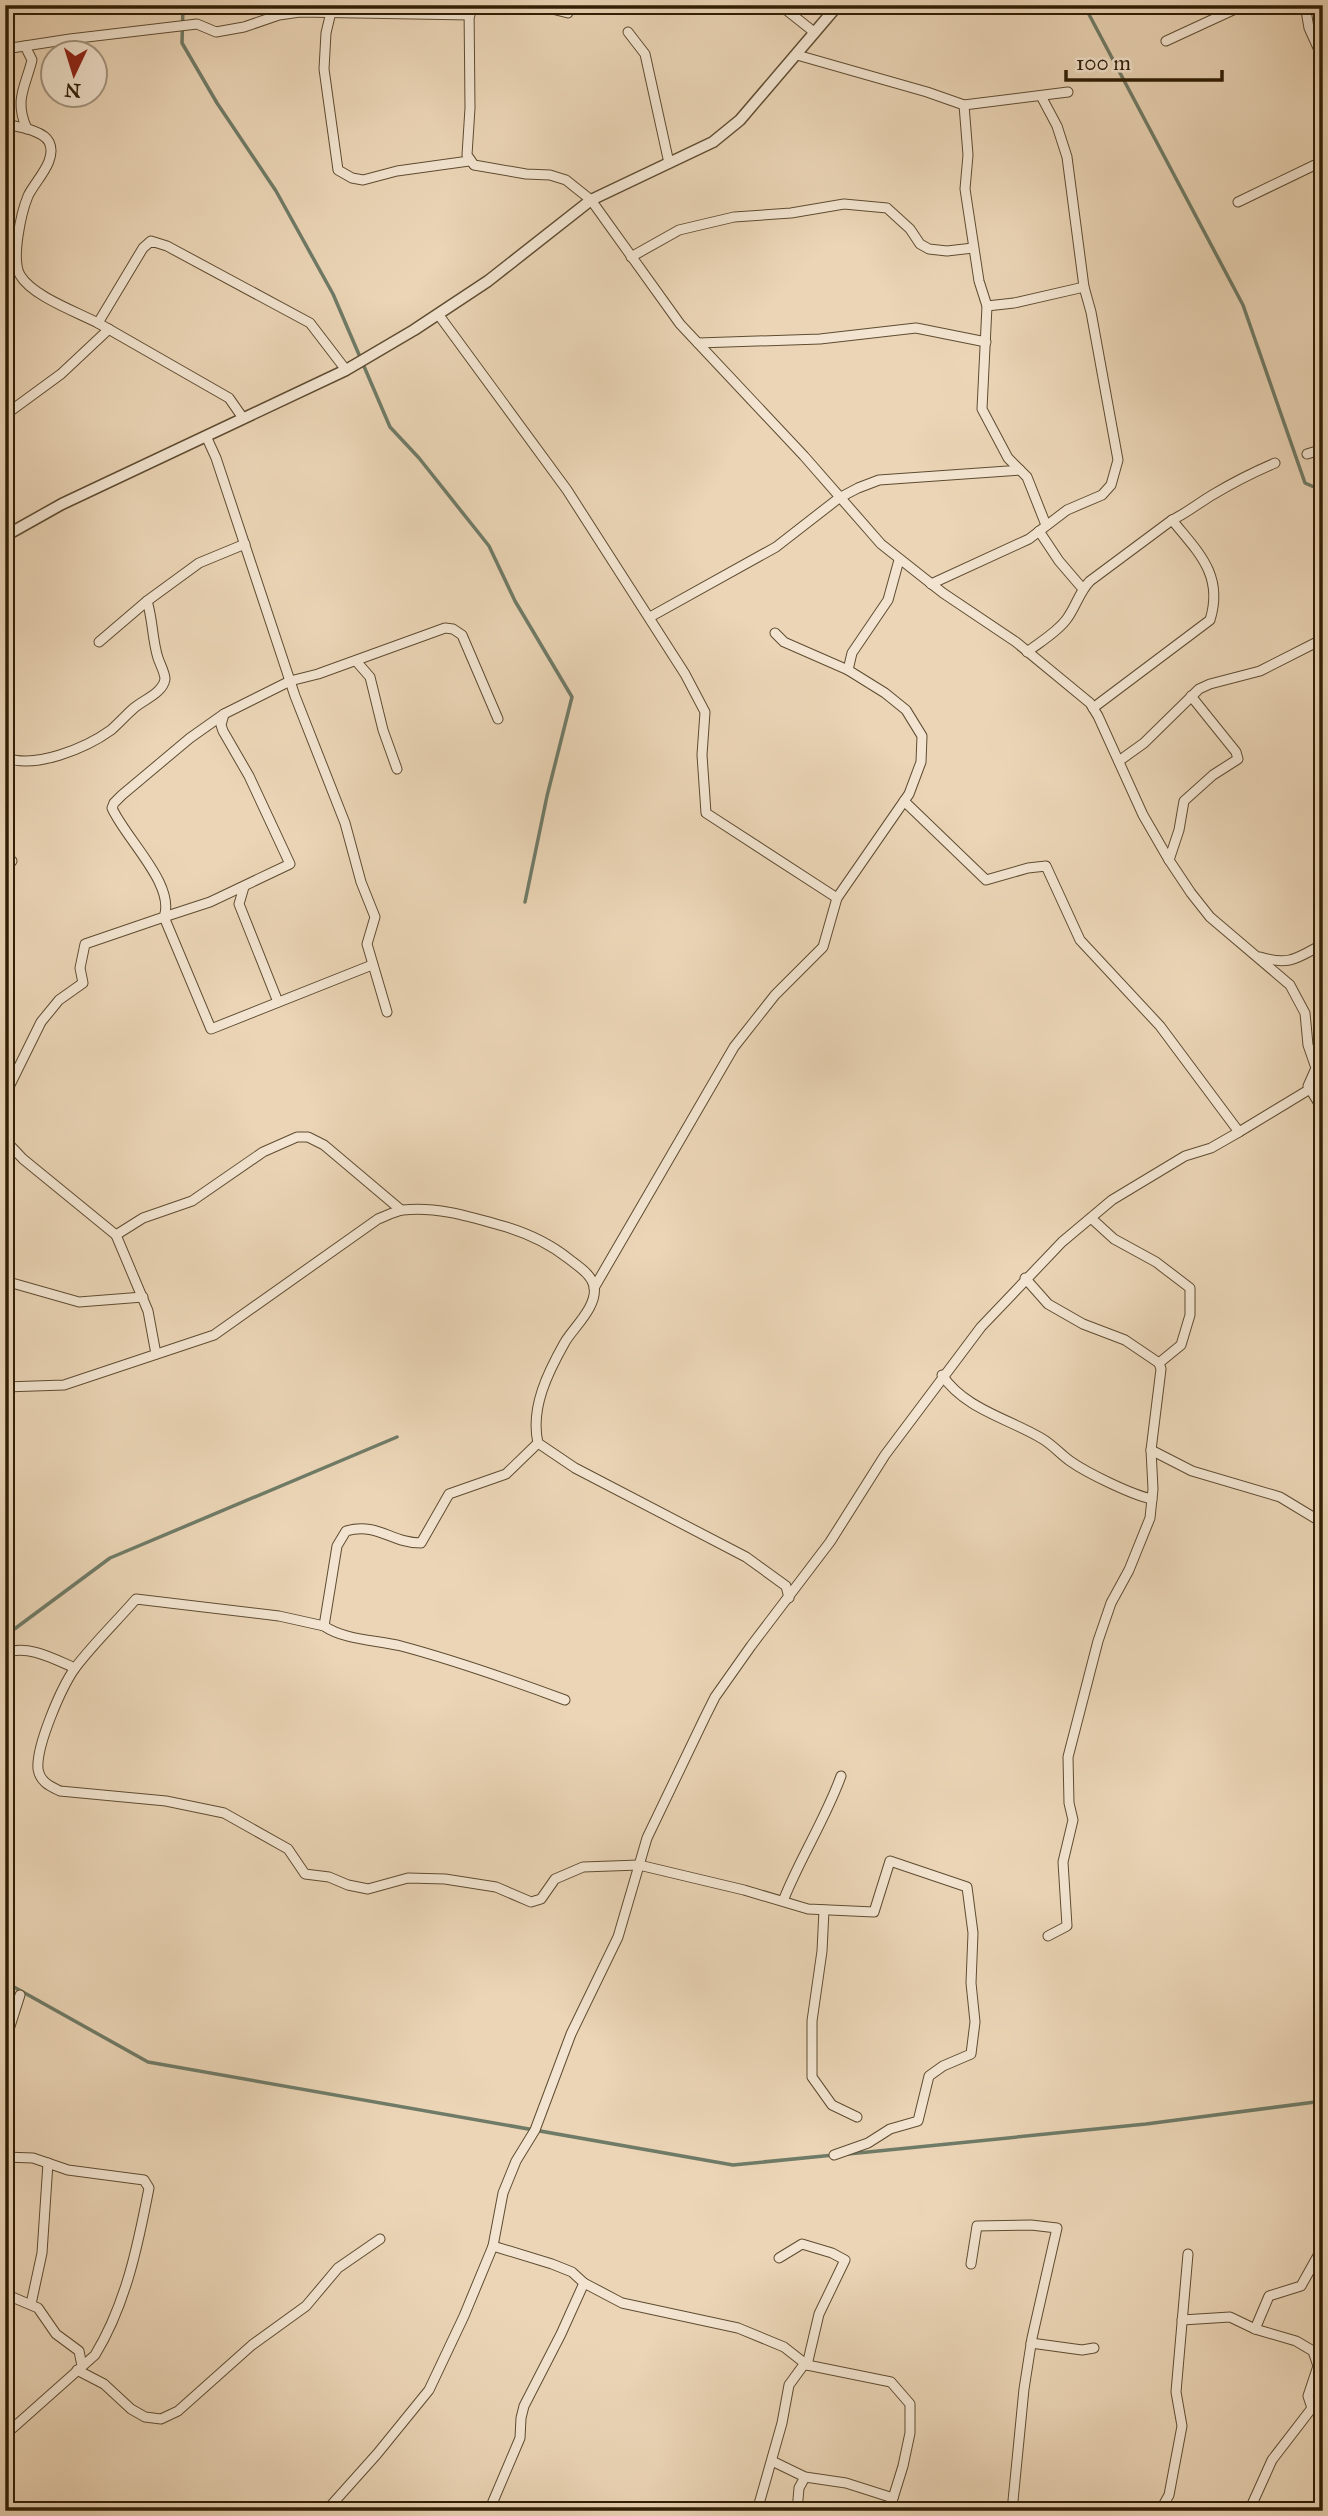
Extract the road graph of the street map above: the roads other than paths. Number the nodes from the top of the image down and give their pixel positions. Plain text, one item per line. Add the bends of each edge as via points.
1 (481, 5) edge
2 (536, 5) edge
3 (780, 5) edge
4 (838, 5) edge
5 (1244, 5) edge
6 (1305, 5) edge
7 (342, 9) edge
8 (470, 9) edge
9 (331, 12) junction
10 (568, 13) dead end
11 (628, 32) dead end
12 (814, 32) junction
13 (1166, 41) dead end
14 (25, 46) junction
15 (5, 50) edge
16 (797, 55) junction
17 (1323, 59) edge
18 (1068, 92) dead end
19 (1041, 96) junction
20 (964, 106) junction
21 (5, 124) edge
22 (27, 129) junction
23 (469, 161) junction
24 (1323, 161) edge
25 (669, 163) junction
26 (591, 200) junction
27 (1238, 202) dead end
28 (973, 248) junction
29 (631, 257) junction
30 (1084, 287) junction
31 (987, 306) junction
32 (438, 314) junction
33 (98, 323) junction
34 (109, 330) junction
35 (986, 342) junction
36 (698, 343) junction
37 (350, 367) junction
38 (5, 415) edge
39 (243, 418) junction
40 (206, 436) junction
41 (1323, 449) edge
42 (1307, 454) dead end
43 (1275, 463) dead end
44 (1020, 470) junction
45 (839, 498) junction
46 (1171, 520) junction
47 (1043, 528) junction
48 (5, 536) edge
49 (245, 544) junction
50 (899, 560) junction
51 (931, 584) junction
52 (1083, 589) junction
53 (147, 601) junction
54 (650, 617) junction
55 (775, 633) dead end
56 (1323, 639) edge
57 (99, 642) dead end
58 (1027, 652) junction
59 (356, 661) junction
60 (848, 670) junction
61 (290, 681) junction
62 (1191, 696) junction
63 (1093, 708) junction
64 (224, 714) junction
65 (499, 719) dead end
66 (5, 757) edge
67 (1119, 761) junction
68 (397, 769) dead end
69 (904, 801) junction
70 (1169, 860) junction
71 (244, 887) junction
72 (837, 898) junction
73 (164, 917) junction
74 (1323, 944) edge
75 (1255, 956) junction
76 (372, 965) junction
77 (278, 1002) junction
78 (387, 1012) dead end
79 (1310, 1089) junction
80 (5, 1095) edge
81 (1323, 1110) edge
82 (1239, 1132) junction
83 (5, 1140) edge
84 (401, 1210) junction
85 (1091, 1218) junction
86 (116, 1235) junction
87 (1025, 1278) junction
88 (5, 1281) edge
89 (594, 1288) junction
90 (143, 1297) junction
91 (156, 1354) junction
92 (1159, 1363) junction
93 (942, 1376) junction
94 (5, 1387) edge
95 (538, 1443) junction
96 (1152, 1450) junction
97 (1152, 1499) junction
98 (1323, 1523) edge
99 (801, 1582) junction
100 (786, 1587) junction
101 (789, 1598) junction
102 (324, 1626) junction
103 (5, 1653) edge
104 (75, 1668) junction
105 (565, 1700) dead end
106 (841, 1776) dead end
107 (639, 1865) junction
108 (783, 1901) junction
109 (824, 1910) junction
110 (1048, 1936) dead end
111 (20, 1995) dead end
112 (5, 2042) edge
113 (857, 2117) dead end
114 (835, 2155) dead end
115 (5, 2157) edge
116 (48, 2163) junction
117 (380, 2239) dead end
118 (493, 2246) junction
119 (1320, 2252) dead end
120 (1188, 2254) dead end
121 (779, 2258) dead end
122 (971, 2264) dead end
123 (584, 2283) junction
124 (5, 2294) edge
125 (31, 2304) junction
126 (1182, 2320) junction
127 (1255, 2329) junction
128 (1031, 2343) junction
129 (1094, 2348) dead end
130 (806, 2364) junction
131 (80, 2368) junction
132 (5, 2435) edge
133 (772, 2461) junction
134 (805, 2477) junction
135 (893, 2498) junction
136 (326, 2511) edge
137 (489, 2511) edge
138 (757, 2511) edge
139 (797, 2511) edge
140 (889, 2511) edge
141 (1012, 2511) edge
142 (1160, 2511) edge
143 (1249, 2511) edge

1 - 8 street
2 - 10 street
3 - 12 street
4 - 12 street
5 - 13 street
6 - 17 street via 1308,28
7 - 8 street
7 - 9 street
8 - 23 street
9 - 14 street via 279,15 216,33 197,24
9 - 23 street via 324,69 338,170 363,180
11 - 25 street via 645,54
12 - 16 street
14 - 15 street
14 - 22 street via 32,60 19,97
16 - 20 street
16 - 25 street via 740,120 713,142
18 - 19 street
19 - 20 street
19 - 30 street via 1067,157
20 - 28 street via 965,189
21 - 22 street
22 - 33 street via 48,140 51,149 28,196 16,259 20,274 28,285
23 - 26 street via 566,180
24 - 27 street
25 - 26 street
26 - 29 street
26 - 32 street
28 - 29 street via 929,248 887,208 844,204 734,216 679,230
28 - 31 street
29 - 36 street
30 - 31 street
30 - 47 street via 1118,460 1108,490
31 - 35 street
32 - 37 street
32 - 54 street via 566,490
33 - 34 street
33 - 37 street via 151,241 248,287 310,323
34 - 38 street via 61,374
34 - 39 street via 229,398
35 - 36 street via 916,328 820,339
35 - 44 street via 982,409 1008,458
36 - 45 street
37 - 39 street
39 - 40 street
40 - 48 street
40 - 49 street
41 - 42 street
43 - 46 street
44 - 45 street via 880,480
44 - 47 street via 1027,477
45 - 50 street
45 - 54 street via 776,547
46 - 52 street
46 - 63 street via 1204,560 1210,575 1216,601 1210,620
47 - 51 street via 1029,539
47 - 52 street via 1059,561
49 - 53 street via 199,563
49 - 61 street
50 - 51 street
50 - 60 street via 888,600 852,653
51 - 58 street
52 - 58 street via 1059,629
53 - 57 street
53 - 66 street via 165,678 161,688 108,732 78,749 25,761
54 - 72 street via 705,712 706,813
55 - 60 street via 784,642
56 - 62 street via 1260,671 1210,684
58 - 63 street
59 - 61 street
59 - 65 street via 390,646 453,629 462,635
59 - 68 street via 370,677
60 - 69 street via 906,710 922,736 920,762
61 - 64 street
61 - 76 street via 345,823 375,917 367,944
62 - 67 street
62 - 70 street via 1238,759 1184,801
63 - 67 street
64 - 71 street via 223,731 290,864
64 - 73 street via 112,808 166,898
67 - 70 street
69 - 72 street
69 - 82 street via 986,880 1046,866 1080,940 1160,1026
70 - 75 street via 1210,916
71 - 73 street
71 - 77 street via 239,904
72 - 89 street via 823,947 775,995 734,1046
73 - 77 street via 211,1029
73 - 80 street via 85,944 80,968 83,984 48,1013
74 - 75 street via 1278,962
75 - 79 street via 1290,985 1305,1013 1316,1068
76 - 77 street
76 - 78 street
79 - 81 street
79 - 82 street
82 - 85 street via 1185,1156
83 - 86 street
84 - 86 street via 324,1144 297,1137 263,1152 192,1201 143,1218
84 - 89 street via 436,1209 528,1234 589,1275
84 - 91 street via 378,1219 214,1335
85 - 87 street
85 - 92 street via 1114,1239 1190,1288 1191,1315 1181,1345
86 - 90 street
87 - 92 street via 1048,1304 1125,1340
87 - 93 street
88 - 90 street via 79,1303
89 - 95 street via 589,1307 549,1371 538,1407
90 - 91 street
91 - 94 street via 64,1385
92 - 96 street
93 - 97 street via 953,1391 1052,1445 1069,1461 1139,1497
93 - 99 street
95 - 100 street via 575,1468 746,1557
95 - 102 street via 506,1474 449,1494 421,1543 407,1543 361,1527 346,1531 337,1546
96 - 97 street
96 - 98 street via 1192,1471 1280,1497
97 - 110 street via 1146,1532 1111,1603 1086,1679 1068,1757 1073,1819 1063,1862 1066,1926
99 - 100 street
99 - 101 street
100 - 101 street
101 - 107 street via 715,1698 647,1838
102 - 104 street via 279,1616 136,1599
102 - 105 street via 336,1634 400,1646 482,1670
103 - 104 street via 16,1649
104 - 107 street via 55,1704 38,1770 44,1783 60,1791 166,1801 224,1813 288,1849 306,1874 368,1889 408,1878 445,1879 496,1887 531,1902 541,1899 555,1880 583,1867
106 - 108 street
107 - 108 street
107 - 118 street via 618,1937 503,2193
108 - 109 street
109 - 113 street via 812,2021 812,2077 832,2105
109 - 114 street via 874,1912 890,1861 967,1886 973,1933 971,2054 929,2076 919,2121
111 - 112 street
115 - 116 street
116 - 125 street via 42,2253
116 - 131 street via 144,2180 149,2188 115,2317 95,2355
117 - 131 street via 338,2268 306,2306 251,2345 178,2411 161,2419 131,2409
118 - 123 street via 572,2272
118 - 136 street via 429,2390
119 - 127 street via 1301,2286 1269,2296
120 - 126 street
121 - 130 street via 802,2245 845,2260 819,2315
122 - 128 street via 977,2226 1057,2228
123 - 130 street via 622,2303 738,2328 784,2347
123 - 137 street via 524,2406 520,2438
124 - 125 street
125 - 131 street via 56,2334 79,2351
126 - 127 street via 1230,2318
126 - 142 street via 1177,2392 1182,2426 1169,2495
127 - 143 street via 1296,2341 1313,2351 1318,2366 1308,2396 1312,2408 1272,2460
128 - 129 street
128 - 141 street
130 - 133 street via 789,2385
130 - 135 street via 891,2382 911,2404 910,2433
131 - 132 street
133 - 134 street
133 - 138 street
134 - 135 street via 846,2483
134 - 139 street
135 - 140 street

